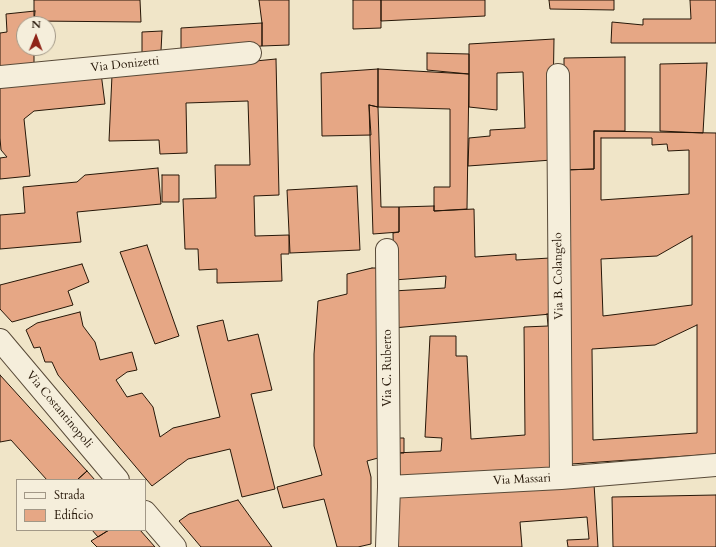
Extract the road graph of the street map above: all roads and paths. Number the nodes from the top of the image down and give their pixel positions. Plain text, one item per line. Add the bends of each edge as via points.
1 (250, 53) dead end
2 (558, 75) dead end
3 (0, 77) edge
4 (387, 250) dead end
5 (0, 340) edge
6 (716, 465) edge
7 (561, 478) junction
8 (117, 479) edge
9 (389, 487) junction
10 (146, 513) edge
11 (175, 547) edge
12 (387, 547) edge

1 - 3 street, Via Donizetti
2 - 7 street, Via B. Colangelo
4 - 9 street, Via C. Ruberto
5 - 8 street, Via Costantinopoli
6 - 7 street, Via Massari
7 - 9 street, Via Massari
9 - 12 street
10 - 11 street

